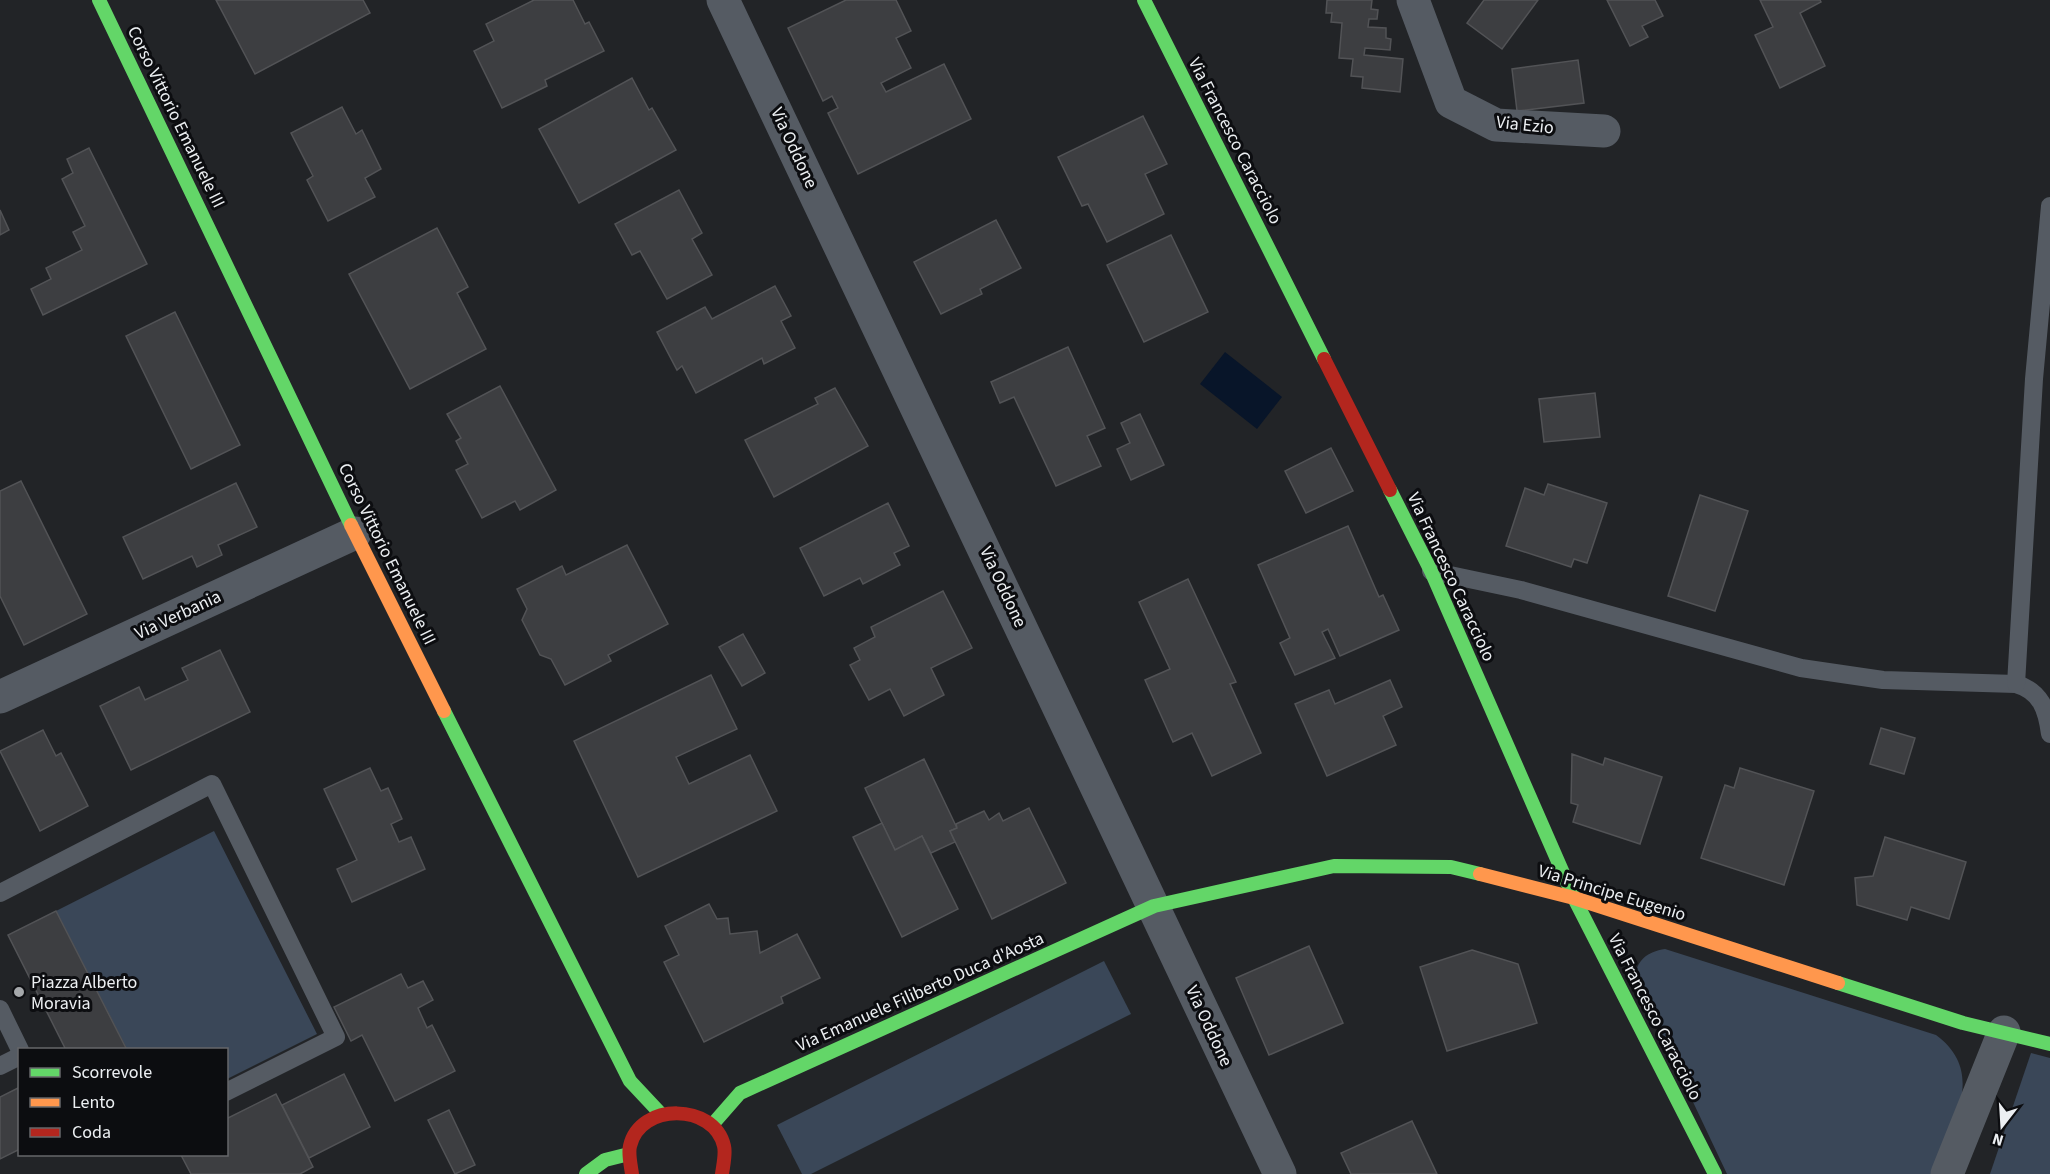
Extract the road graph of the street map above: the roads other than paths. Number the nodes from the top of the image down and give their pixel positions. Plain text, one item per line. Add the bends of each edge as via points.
1 (99, 0) edge
2 (723, 0) edge
3 (1144, 0) edge
4 (1413, 0) edge
5 (1604, 131) dead end
6 (2050, 206) edge
7 (355, 533) junction
8 (1431, 571) junction
9 (2016, 684) junction
10 (0, 697) edge
11 (2050, 734) edge
12 (0, 893) edge
13 (1574, 898) junction
14 (1154, 906) junction
15 (0, 1009) edge
16 (2004, 1032) junction
17 (2050, 1044) edge
18 (19, 1048) edge
19 (18, 1057) edge
20 (0, 1066) edge
21 (228, 1091) edge
22 (660, 1113) junction
23 (712, 1125) junction
24 (629, 1154) junction
25 (586, 1174) edge
26 (632, 1174) edge
27 (722, 1174) edge
28 (1280, 1174) edge
29 (1716, 1174) edge
30 (1947, 1174) edge

1 - 7 street, Corso Vittorio Emanuele III
2 - 14 street, Via Oddone
3 - 8 street, Via Francesco Caracciolo
4 - 5 street, Via Ezio via 1451,102 1496,125
6 - 9 lane via 2037,344
7 - 10 street, Via Verbania
7 - 22 street, Corso Vittorio Emanuele III via 630,1081
8 - 9 lane via 1521,590 1801,668 1883,680
8 - 13 street, Via Francesco Caracciolo
9 - 11 lane via 2042,702
12 - 21 lane via 212,784 336,1037
13 - 14 street, Via Principe Eugenio via 1451,867 1334,866
13 - 16 street, Via Principe Eugenio via 1964,1023
13 - 29 street, Via Francesco Caracciolo
14 - 23 street, Via Emanuele Filiberto Duca d'Aosta via 740,1093
14 - 28 street, Via Oddone
15 - 18 lane
16 - 17 street, Via Principe Eugenio
16 - 30 street
19 - 20 lane
22 - 23 street via 688,1112
22 - 24 street via 639,1129
23 - 27 street via 724,1152
24 - 25 street via 605,1160
24 - 26 street

